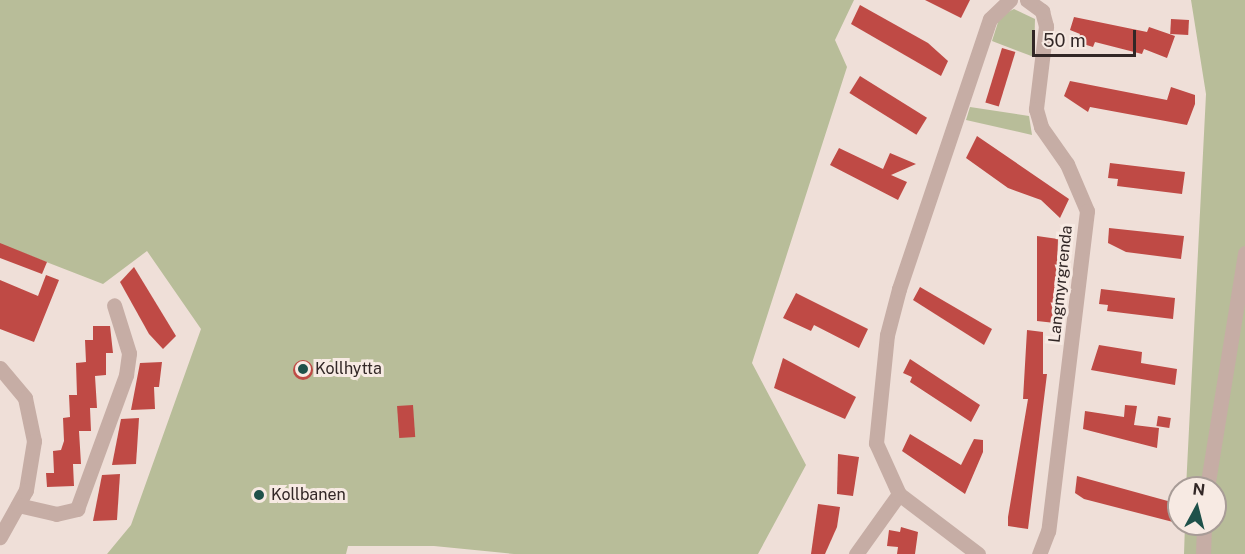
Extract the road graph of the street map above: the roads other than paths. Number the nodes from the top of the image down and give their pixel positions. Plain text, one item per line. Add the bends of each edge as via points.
1 (1010, 0) edge
2 (1033, 1) edge
3 (1245, 253) edge
4 (114, 304) dead end
5 (0, 368) edge
6 (1209, 476) edge
7 (899, 494) junction
8 (18, 505) junction
9 (1204, 536) edge
10 (0, 537) edge
11 (856, 554) edge
12 (978, 554) edge
13 (1039, 554) edge
14 (1203, 554) edge

1 - 7 street via 994,12 974,61 887,335 876,443
2 - 13 street, Langmyrgrenda via 1046,26 1036,109 1041,127 1067,164 1087,211 1048,531
3 - 6 street
4 - 8 street via 129,353 126,375 77,509 56,514
5 - 8 street via 25,398 31,421 32,466
7 - 11 street
7 - 12 street
8 - 10 street
9 - 14 street

